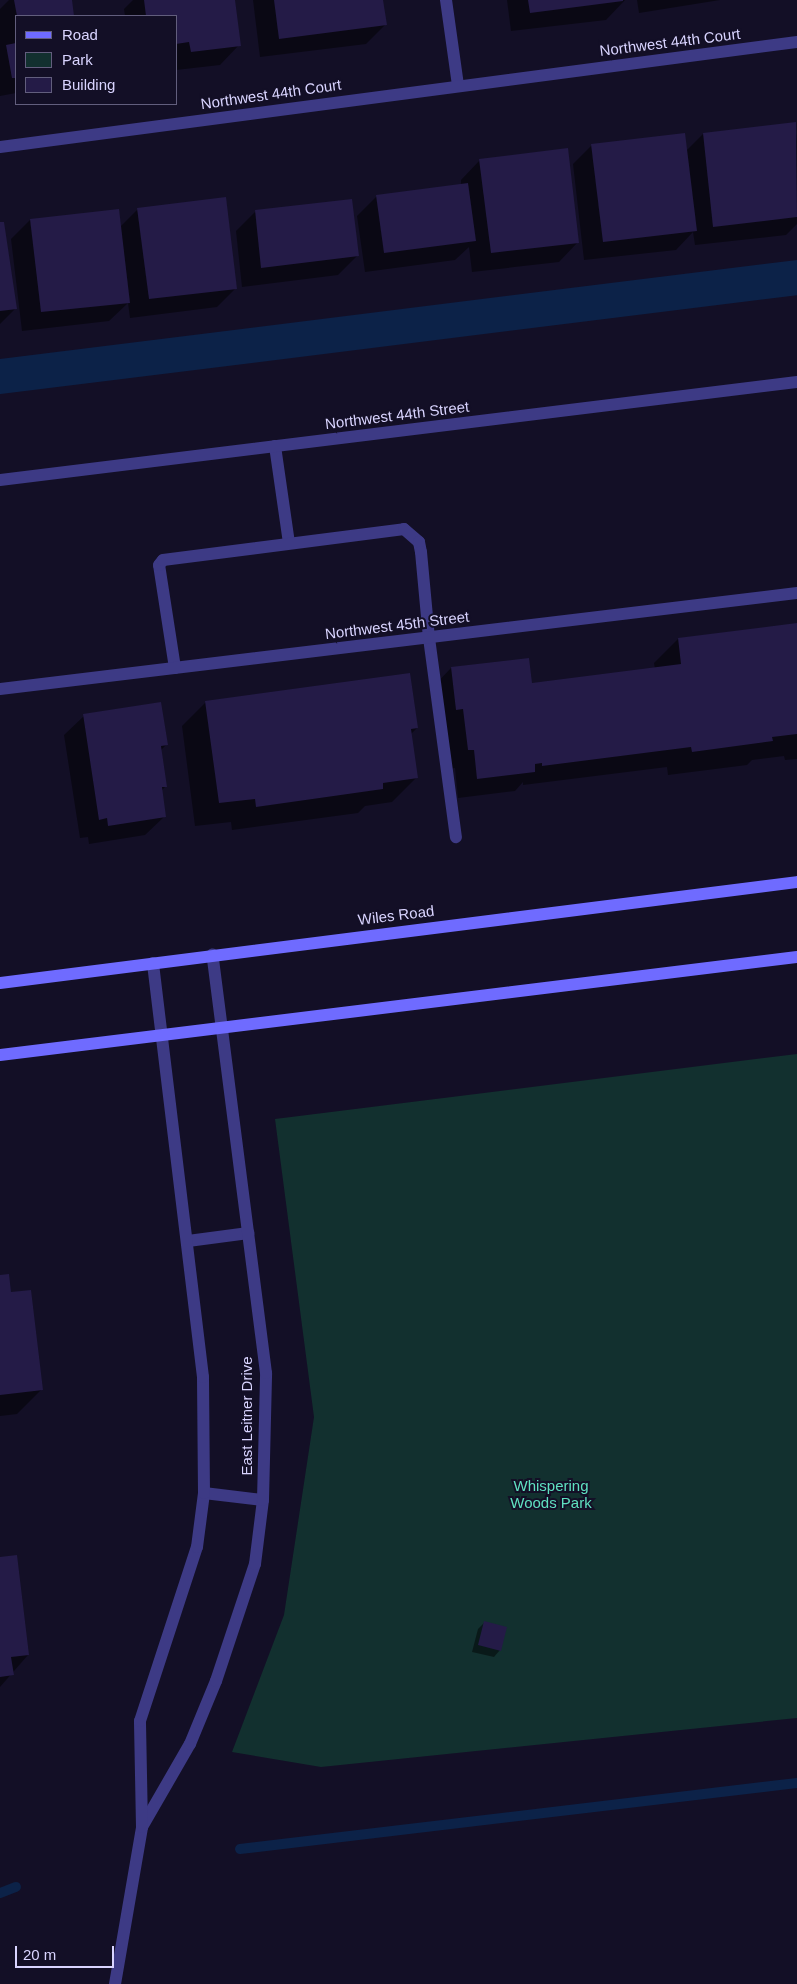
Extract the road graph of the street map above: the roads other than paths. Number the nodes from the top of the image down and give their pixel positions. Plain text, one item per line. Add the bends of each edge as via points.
1 (446, 0) edge
2 (797, 42) edge
3 (458, 85) junction
4 (0, 147) edge
5 (797, 382) edge
6 (275, 446) junction
7 (0, 480) edge
8 (288, 543) junction
9 (797, 593) edge
10 (429, 638) junction
11 (175, 668) junction
12 (0, 690) edge
13 (456, 837) dead end
14 (797, 882) edge
15 (212, 954) junction
16 (797, 957) edge
17 (153, 963) junction
18 (0, 983) edge
19 (223, 1027) junction
20 (162, 1035) junction
21 (0, 1055) edge
22 (248, 1233) junction
23 (188, 1241) junction
24 (204, 1493) junction
25 (263, 1500) junction
26 (142, 1827) junction
27 (115, 1984) edge

1 - 3 street
2 - 3 street, Northwest 44th Court
3 - 4 street, Northwest 44th Court
5 - 6 street, Northwest 44th Street
6 - 7 street, Northwest 44th Street
6 - 8 street
8 - 10 street via 404,529 419,542
8 - 11 street via 163,560 159,565
9 - 10 street, Northwest 45th Street
10 - 11 street, Northwest 45th Street
10 - 13 street
11 - 12 street, Northwest 45th Street
14 - 15 main road, Wiles Road
15 - 17 main road, Wiles Road
15 - 19 street, East Leitner Drive
16 - 19 main road
17 - 18 main road, Wiles Road
17 - 20 street, East Leitner Drive
19 - 20 main road
19 - 22 street, East Leitner Drive
20 - 21 main road
20 - 23 street, East Leitner Drive
22 - 23 street
22 - 25 street, East Leitner Drive via 266,1373
23 - 24 street, East Leitner Drive via 203,1377
24 - 25 street
24 - 26 street, East Leitner Drive via 197,1547 140,1721
25 - 26 street, East Leitner Drive via 255,1564 216,1681 190,1744
26 - 27 street, East Leitner Drive

